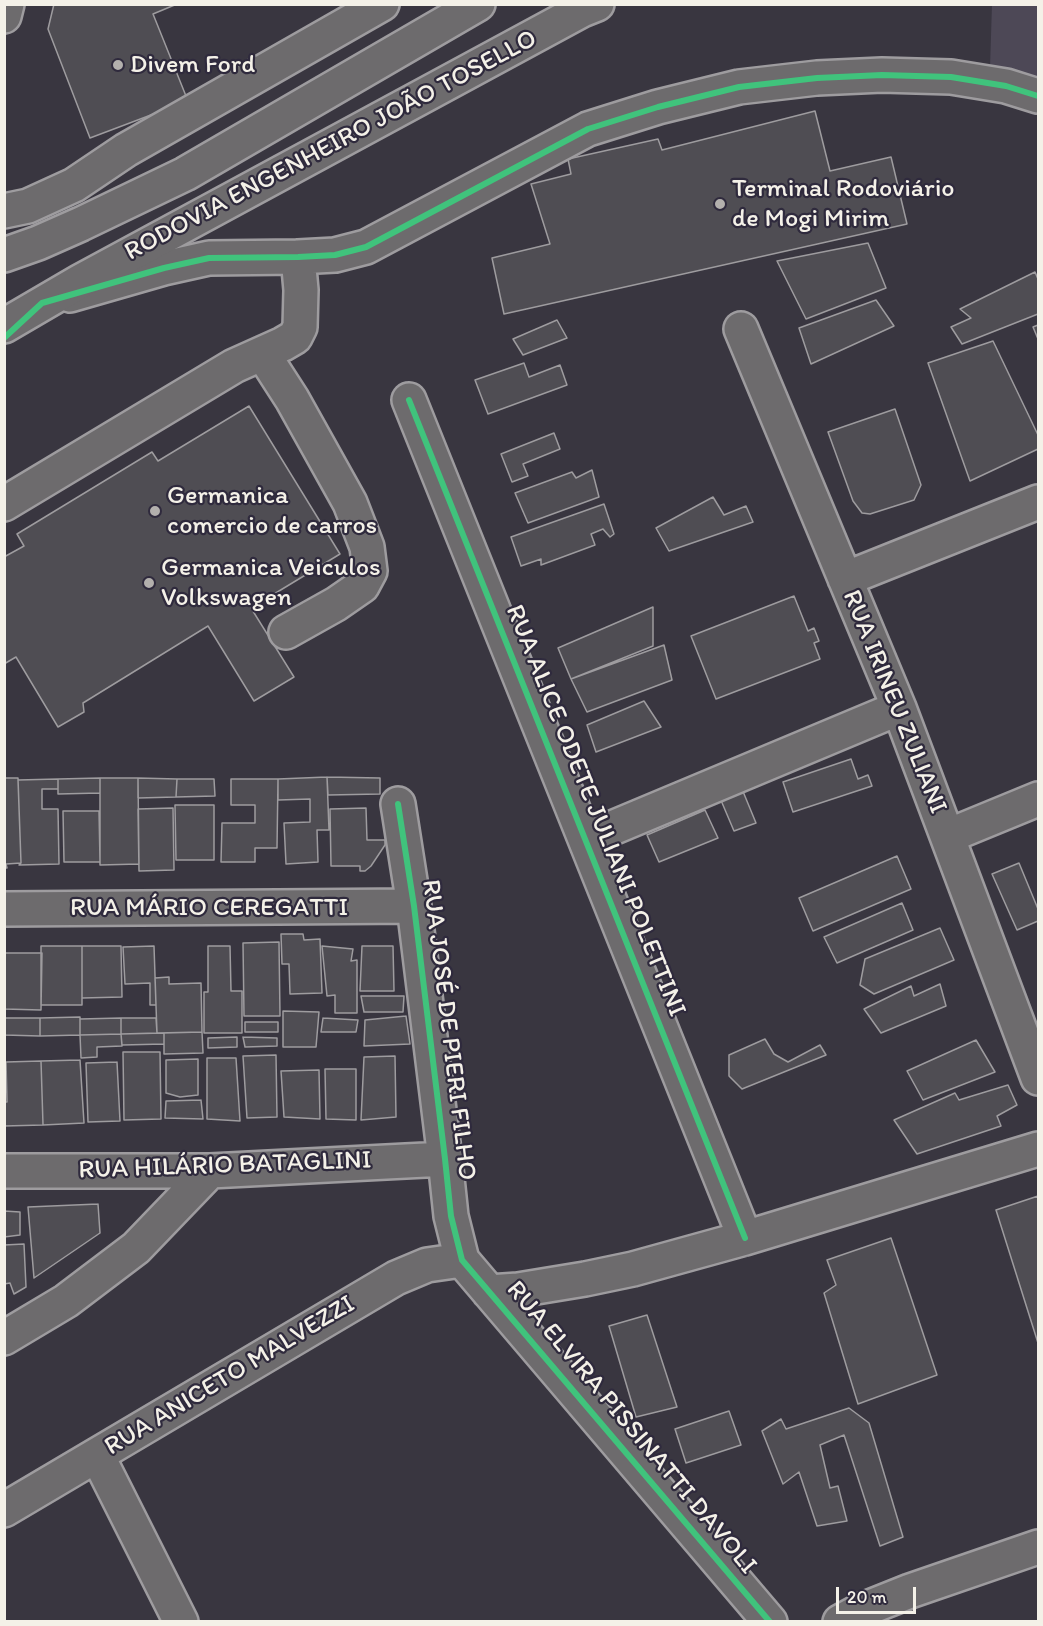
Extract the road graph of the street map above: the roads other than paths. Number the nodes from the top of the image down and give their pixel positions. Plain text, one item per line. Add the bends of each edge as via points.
1 (7, 4) edge
2 (382, 4) edge
3 (478, 4) edge
4 (597, 4) edge
5 (4, 16) edge
6 (1038, 96) edge
7 (4, 211) edge
8 (4, 255) edge
9 (298, 257) junction
10 (42, 303) junction
11 (4, 326) edge
12 (741, 329) dead end
13 (4, 338) edge
14 (263, 354) junction
15 (409, 399) dead end
16 (1038, 502) edge
17 (4, 504) edge
18 (845, 579) junction
19 (286, 632) dead end
20 (899, 708) junction
21 (1038, 799) edge
22 (398, 804) dead end
23 (948, 836) junction
24 (585, 839) junction
25 (414, 906) junction
26 (4, 909) edge
27 (1038, 1078) edge
28 (1038, 1149) edge
29 (445, 1159) junction
30 (4, 1171) edge
31 (210, 1171) junction
32 (745, 1238) junction
33 (462, 1260) junction
34 (489, 1292) junction
35 (4, 1338) edge
36 (97, 1455) junction
37 (4, 1510) edge
38 (1038, 1547) edge
39 (181, 1622) edge
40 (770, 1622) edge
41 (840, 1622) edge

1 - 5 street
2 - 7 street via 126,150 74,185 28,206
3 - 8 street, RODOVIA ENGENHEIRO JOÃO TOSELLO via 185,174 81,224
4 - 10 street, RODOVIA ENGENHEIRO JOÃO TOSELLO
6 - 9 street via 951,77 894,75 739,87 588,129 366,247 335,255
9 - 10 street via 209,258
9 - 14 street via 300,327 295,337
10 - 11 street, RODOVIA ENGENHEIRO JOÃO TOSELLO
10 - 13 street
12 - 18 street, RUA IRINEU ZULIANI
14 - 17 street via 234,366
14 - 19 street via 350,503 367,547 370,571 362,586
15 - 24 street, RUA ALICE ODETE JULIANI POLETTINI
16 - 18 street
18 - 20 street, RUA IRINEU ZULIANI
20 - 23 street, RUA IRINEU ZULIANI
20 - 24 street
21 - 23 street
22 - 25 street, RUA JOSÉ DE PIERI FILHO
23 - 27 street, RUA IRINEU ZULIANI
24 - 32 street, RUA ALICE ODETE JULIANI POLETTINI
25 - 26 street, RUA MÁRIO CEREGATTI
25 - 29 street, RUA JOSÉ DE PIERI FILHO
28 - 32 street
29 - 31 street, RUA HILÁRIO BATAGLINI
29 - 33 street, RUA JOSÉ DE PIERI FILHO via 451,1216
30 - 31 street, RUA HILÁRIO BATAGLINI
31 - 35 street via 136,1248 66,1301
32 - 34 street via 633,1269
33 - 34 street, RUA ELVIRA PISSINATTI DAVOLI
33 - 36 street, RUA ANICETO MALVEZZI via 427,1265 396,1278
34 - 40 street, RUA ELVIRA PISSINATTI DAVOLI
36 - 37 street, RUA ANICETO MALVEZZI
36 - 39 street
38 - 41 street via 910,1591

